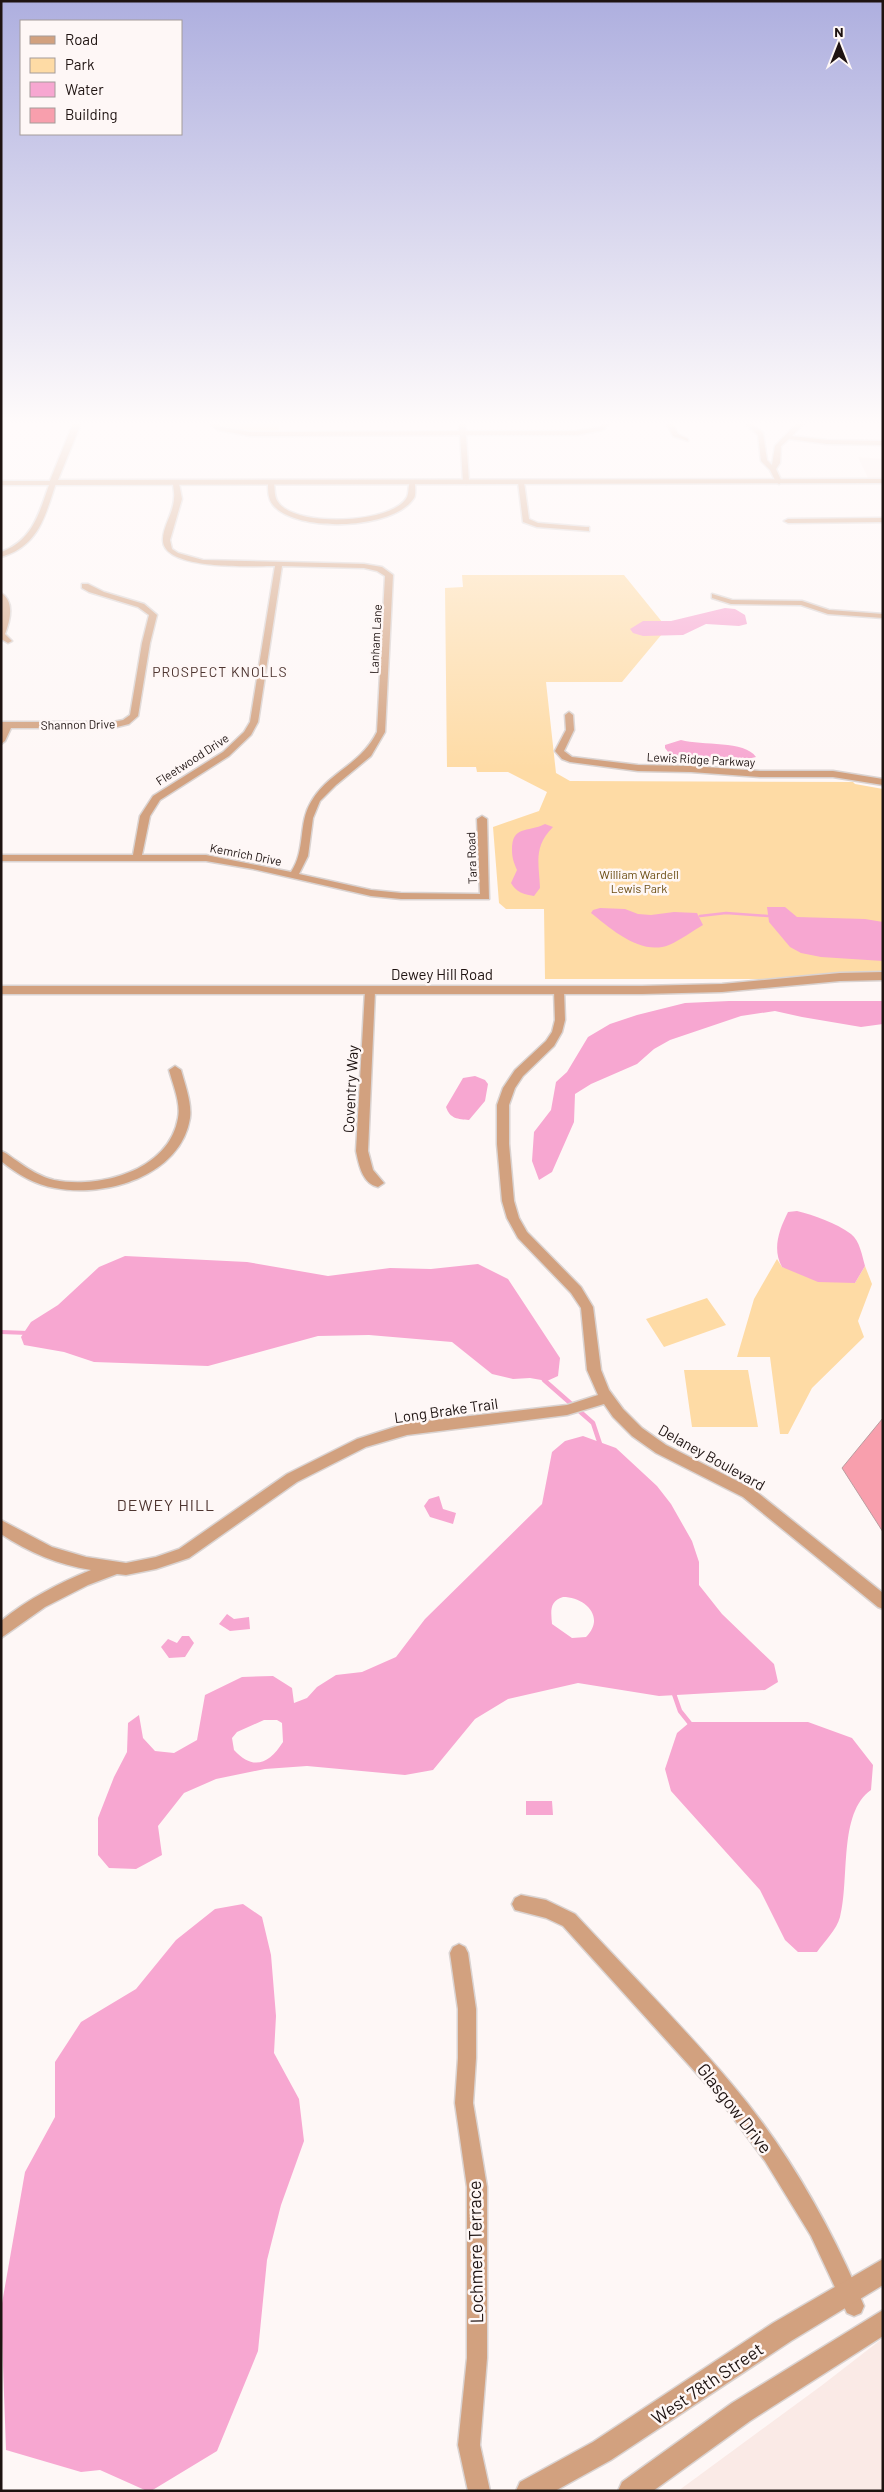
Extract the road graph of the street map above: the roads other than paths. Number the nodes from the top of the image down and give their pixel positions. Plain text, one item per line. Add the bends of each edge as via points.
1 (31, 537) edge
2 (167, 537) edge
3 (1, 555) edge
4 (279, 564) junction
5 (85, 586) dead end
6 (1, 595) edge
7 (715, 596) dead end
8 (883, 616) edge
9 (8, 641) dead end
10 (569, 715) dead end
11 (5, 725) edge
12 (1, 740) edge
13 (883, 782) edge
14 (482, 819) dead end
15 (137, 857) junction
16 (1, 858) edge
17 (293, 876) junction
18 (484, 897) joint
19 (883, 976) edge
20 (1, 990) edge
21 (370, 990) junction
22 (559, 990) junction
23 (175, 1070) dead end
24 (1, 1156) edge
25 (378, 1183) dead end
26 (608, 1398) junction
27 (1, 1526) edge
28 (116, 1568) junction
29 (883, 1602) edge
30 (1, 1631) edge
31 (521, 1904) dead end
32 (459, 1953) dead end
33 (883, 2271) edge
34 (851, 2299) junction
35 (883, 2322) edge
36 (479, 2491) edge
37 (529, 2491) edge
38 (631, 2491) edge

1 - 3 street via 17,549
2 - 4 street, Lanham Lane via 169,550 175,555 203,562
4 - 15 street, Fleetwood Drive via 254,722 248,733 226,754 156,798 145,816
4 - 17 street, Lanham Lane via 372,567 385,572 390,578 381,732 369,755 315,801 311,808 306,853
5 - 11 street, Shannon Drive via 93,592 142,606 153,615 134,716 113,725
6 - 9 street via 7,606 2,634
7 - 8 street via 731,602 802,602 828,612
10 - 13 street, Lewis Ridge Parkway via 570,730 559,751 570,759 638,768 833,774
11 - 12 street, Shannon Drive
14 - 18 street, Tara Road
15 - 16 street, Kemrich Drive
15 - 17 street, Kemrich Drive via 230,861
17 - 18 street, Kemrich Drive via 381,894
19 - 22 street, Dewey Hill Road via 840,976 722,988
20 - 21 street, Dewey Hill Road
21 - 22 street, Dewey Hill Road
21 - 25 street, Coventry Way via 362,1151 367,1172
22 - 26 street, Delaney Boulevard via 557,1032 519,1073 508,1088 503,1105 508,1201 522,1235 576,1290 587,1307 594,1370
23 - 24 street via 184,1104 184,1120 169,1150 140,1173 99,1185 57,1185 38,1180
26 - 28 street, Long Brake Trail via 567,1410 407,1429 362,1443 292,1478 184,1554 156,1563
26 - 29 street, Delaney Boulevard via 637,1432 661,1449 748,1493
27 - 28 street, Long Brake Trail via 49,1553
28 - 30 street via 47,1597
31 - 34 street, Glasgow Drive via 551,1910 569,1920 724,2089 772,2154 818,2229
32 - 36 street, Lochmere Terrace via 466,2009 464,2103 477,2188 477,2358 469,2445
33 - 34 street, West 78th Street
34 - 37 street, West 78th Street via 782,2332 602,2452
35 - 38 street via 742,2412

